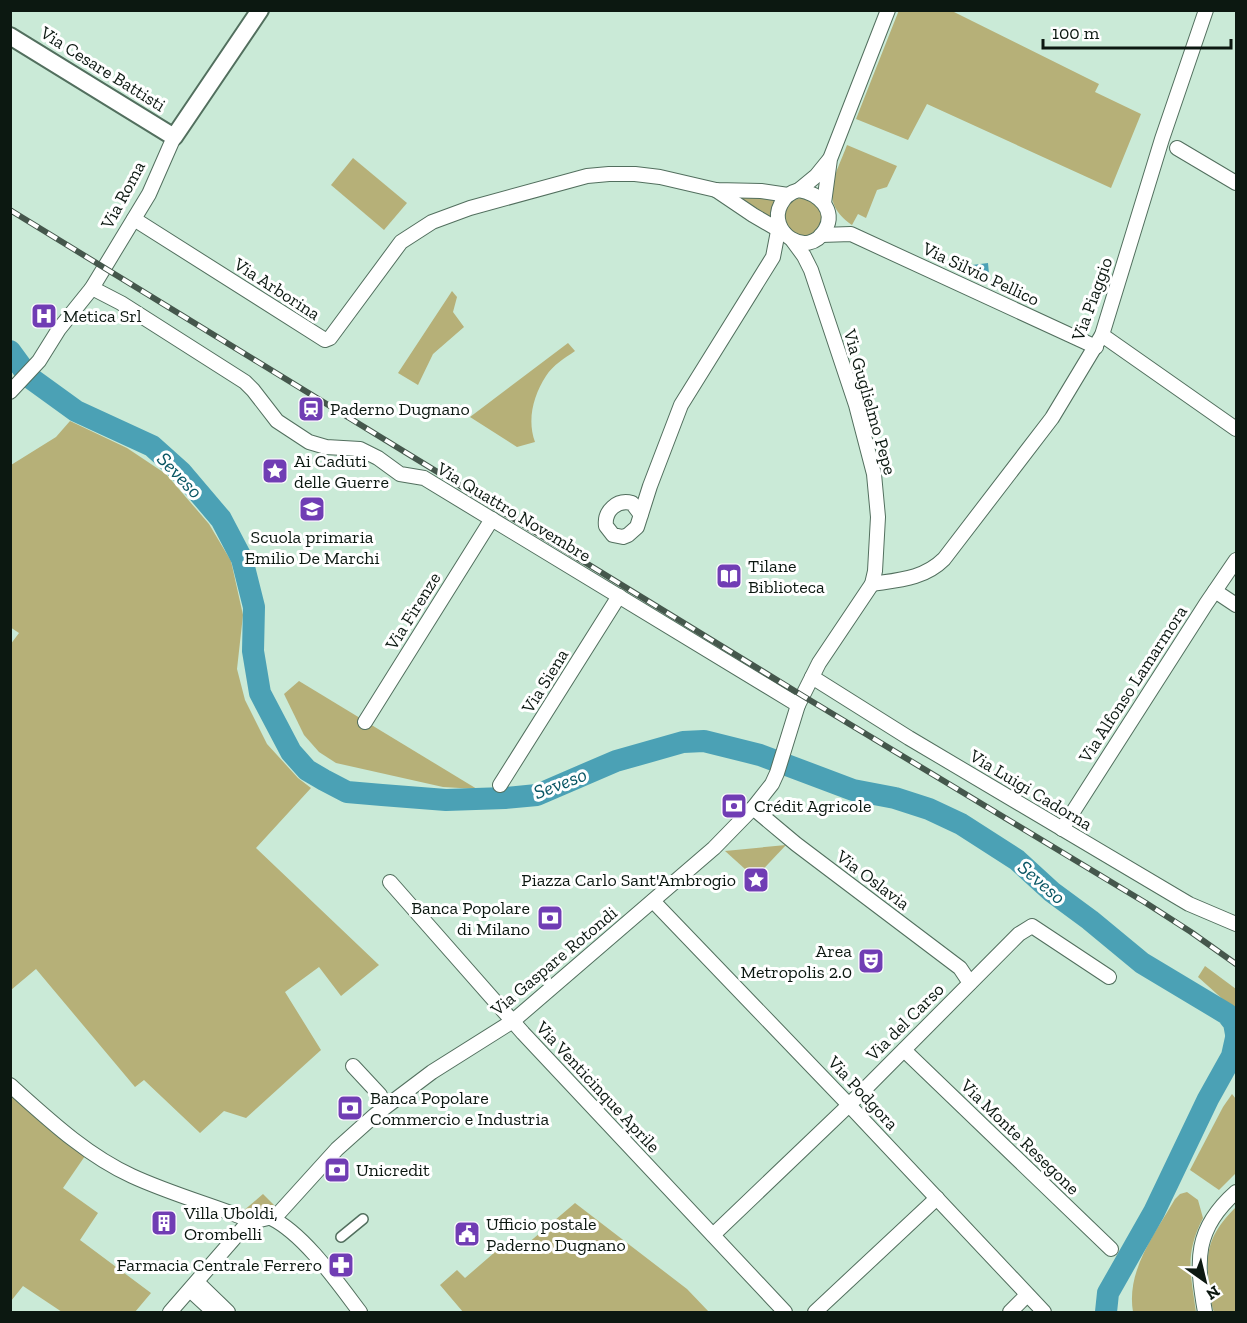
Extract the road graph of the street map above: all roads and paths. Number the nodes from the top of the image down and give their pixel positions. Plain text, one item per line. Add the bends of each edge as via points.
1 (260, 10) edge
2 (888, 10) edge
3 (1206, 10) edge
4 (10, 36) edge
5 (174, 136) junction
6 (1177, 148) dead end
7 (831, 159) junction
8 (1236, 183) edge
9 (716, 190) junction
10 (794, 193) junction
11 (824, 204) junction
12 (134, 219) junction
13 (851, 234) junction
14 (794, 239) junction
15 (812, 270) junction
16 (92, 288) junction
17 (1099, 341) junction
18 (15, 388) edge
19 (1236, 429) edge
20 (650, 486) junction
21 (630, 502) junction
22 (641, 515) junction
23 (492, 519) junction
24 (1236, 560) edge
25 (872, 584) junction
26 (1215, 591) junction
27 (619, 596) junction
28 (1236, 605) edge
29 (812, 677) junction
30 (798, 705) junction
31 (365, 722) dead end
32 (500, 785) dead end
33 (753, 808) junction
34 (1062, 829) junction
35 (390, 882) dead end
36 (653, 901) junction
37 (1236, 924) edge
38 (1109, 977) dead end
39 (970, 982) junction
40 (513, 1021) junction
41 (904, 1050) junction
42 (353, 1066) dead end
43 (10, 1085) edge
44 (849, 1105) junction
45 (384, 1108) junction
46 (1236, 1192) edge
47 (937, 1198) junction
48 (271, 1218) junction
49 (363, 1219) dead end
50 (252, 1221) junction
51 (713, 1234) junction
52 (341, 1237) dead end
53 (1111, 1249) dead end
54 (193, 1286) junction
55 (1027, 1295) junction
56 (170, 1312) edge
57 (214, 1312) edge
58 (228, 1312) edge
59 (360, 1312) edge
60 (785, 1312) edge
61 (815, 1312) edge
62 (1010, 1312) edge
63 (1044, 1312) edge
64 (1205, 1312) edge

1 - 5 street, Via Roma
2 - 7 street
3 - 17 street, Via Piaggio
4 - 5 street, Via Cesare Battisti
5 - 12 street, Via Roma
6 - 8 street
7 - 10 street
7 - 11 street
9 - 10 street
9 - 12 street, Via Arborina via 644,175 587,176 432,222 401,242 325,340
9 - 14 street
10 - 11 street via 815,195
10 - 14 street via 779,209
11 - 13 street, Via Silvio Pellico
11 - 14 street via 828,223
12 - 16 street, Via Roma
13 - 14 street, Via Silvio Pellico
13 - 17 street, Via Silvio Pellico
14 - 15 street, Via Guglielmo Pepe
14 - 15 street, Via Guglielmo Pepe via 813,248
14 - 20 street, Via Silvio Pellico via 773,257 681,405
15 - 25 street, Via Guglielmo Pepe via 874,474 878,517
16 - 18 street, Via Roma
16 - 23 street, Via Quattro Novembre via 245,382 277,421 309,442 360,449 400,474 424,478
17 - 19 street, Via Silvio Pellico
17 - 25 street, Via Piaggio via 1052,418 944,559 919,576
20 - 21 street
20 - 22 street
21 - 22 street
21 - 22 street via 610,509 605,520 609,531 617,537 628,536
23 - 27 street, Via Quattro Novembre
23 - 31 street, Via Firenze
24 - 26 street, Via Alfonso Lamarmora
25 - 29 street, Via Guglielmo Pepe
26 - 28 street
26 - 34 street, Via Alfonso Lamarmora
27 - 30 street, Via Quattro Novembre
27 - 32 street, Via Siena
29 - 30 street, Via Guglielmo Pepe
29 - 34 street, Via Luigi Cadorna
30 - 33 street, Via Gaspare Rotondi via 777,773
33 - 36 street, Via Gaspare Rotondi
33 - 39 street, Via Oslavia via 960,968
34 - 37 street, Via Luigi Cadorna via 1189,904
35 - 40 street, Via Venticinque Aprile
36 - 40 street, Via Gaspare Rotondi
36 - 44 street, Via Podgora
38 - 39 street, Via del Carso via 1032,926
39 - 41 street, Via del Carso
40 - 45 street, Via Gaspare Rotondi via 432,1072
40 - 51 street, Via Venticinque Aprile
41 - 44 street, Via del Carso
41 - 53 street, Via Monte Resegone
42 - 45 street via 380,1095
43 - 50 street via 82,1147 129,1175
44 - 47 street, Via Podgora
44 - 51 street, Via del Carso
45 - 48 street, Via Gaspare Rotondi via 337,1149 287,1206
46 - 64 street via 1208,1227 1200,1249
47 - 55 street, Via Podgora
47 - 61 street
48 - 50 street
48 - 59 street via 318,1258
49 - 52 street
50 - 54 street
51 - 60 street, Via Venticinque Aprile
54 - 56 street
54 - 57 street
54 - 58 street
55 - 62 street
55 - 63 street, Via Podgora

